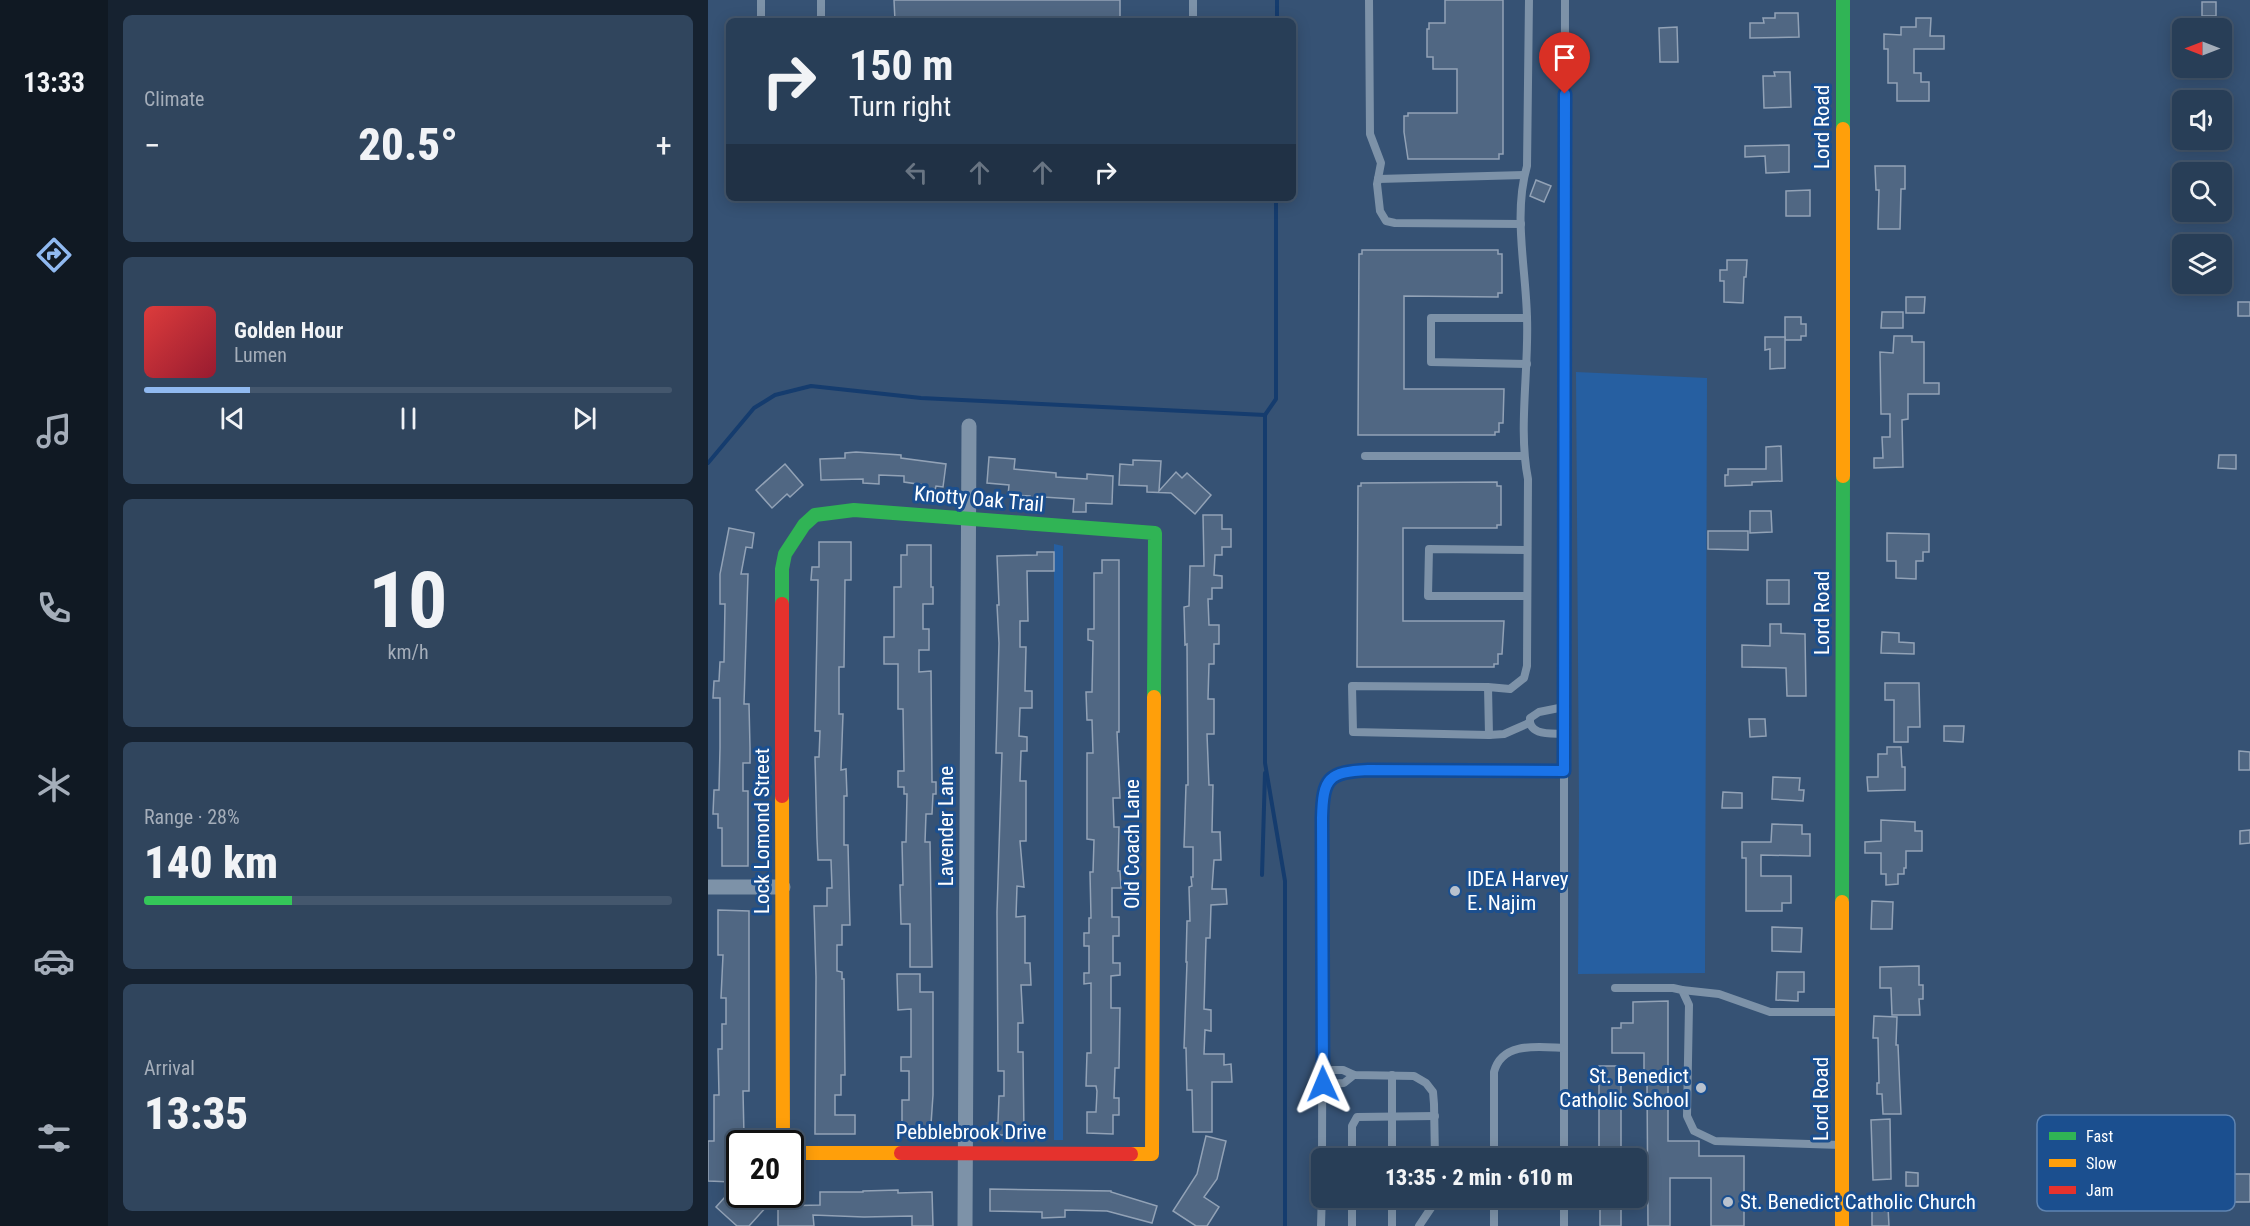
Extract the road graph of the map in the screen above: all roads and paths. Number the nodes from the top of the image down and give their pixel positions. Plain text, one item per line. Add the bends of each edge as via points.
1 (761, 0) edge
2 (821, 0) edge
3 (1193, 0) edge
4 (1369, 0) edge
5 (1529, 0) edge
6 (1565, 0) edge
7 (1843, 0) edge
8 (761, 18) edge
9 (821, 18) edge
10 (1193, 18) edge
11 (1524, 175) junction
12 (1378, 179) junction
13 (1521, 224) junction
14 (1527, 318) junction
15 (1527, 364) junction
16 (969, 426) dead end
17 (1365, 456) dead end
18 (1523, 456) junction
19 (968, 520) junction
20 (804, 525) joint
21 (1155, 533) joint
22 (1527, 550) junction
23 (1527, 596) junction
24 (1488, 687) junction
25 (1564, 707) junction
26 (1529, 723) junction
27 (1564, 734) junction
28 (1489, 735) junction
29 (1564, 771) junction
30 (708, 887) edge
31 (783, 887) junction
32 (1615, 988) dead end
33 (1682, 990) junction
34 (1842, 1012) junction
35 (1564, 1048) junction
36 (1322, 1070) junction
37 (1354, 1074) junction
38 (1392, 1075) junction
39 (1323, 1084) junction
40 (1392, 1116) junction
41 (1435, 1116) junction
42 (783, 1130) edge
43 (1842, 1146) junction
44 (1322, 1148) edge
45 (1352, 1148) edge
46 (1392, 1148) edge
47 (1435, 1148) edge
48 (1494, 1148) edge
49 (1564, 1148) edge
50 (804, 1153) edge
51 (966, 1153) junction
52 (1152, 1154) joint
53 (1322, 1208) edge
54 (1352, 1208) edge
55 (1392, 1208) edge
56 (1431, 1208) edge
57 (1494, 1208) edge
58 (1564, 1208) edge
59 (965, 1226) edge
60 (1321, 1226) edge
61 (1352, 1226) edge
62 (1392, 1226) edge
63 (1419, 1226) edge
64 (1494, 1226) edge
65 (1564, 1226) edge
66 (1842, 1226) edge

1 - 8 lane
2 - 9 lane
3 - 10 lane
4 - 12 lane via 1370,134 1381,163
5 - 11 lane
6 - 25 lane
7 - 34 street, Lord Road
11 - 12 lane
11 - 13 lane via 1520,191
12 - 13 lane via 1380,211 1386,221
13 - 14 lane
14 - 15 lane
14 - 15 lane via 1431,318 1431,362
15 - 18 lane
16 - 19 street, Lavender Lane
17 - 18 lane
18 - 22 lane via 1528,479
19 - 20 street, Knotty Oak Trail via 854,510 815,515
19 - 21 street, Knotty Oak Trail
19 - 51 street, Lavender Lane
20 - 31 street, Lock Lomond Street via 785,554 782,569
21 - 52 street, Old Coach Lane
22 - 23 lane
22 - 23 lane via 1429,549 1428,596
23 - 24 lane via 1524,678 1510,689
24 - 28 lane
24 - 28 lane via 1352,686 1353,732
25 - 26 lane via 1539,712
25 - 27 lane
26 - 27 lane via 1538,732
26 - 28 lane via 1504,734
27 - 29 lane
29 - 35 lane
29 - 36 lane via 1368,770 1345,771 1331,778 1323,794 1322,818
30 - 31 street
31 - 42 street, Lock Lomond Street
32 - 33 lane
33 - 34 lane via 1719,994 1770,1012
33 - 43 lane via 1689,1005 1687,1116 1694,1131 1715,1141
34 - 43 street, Lord Road
35 - 48 lane via 1517,1048 1498,1062 1494,1072
35 - 49 lane
36 - 37 lane
36 - 39 lane
37 - 38 lane
37 - 39 lane via 1344,1083
38 - 40 lane
38 - 41 lane via 1414,1076 1426,1083 1433,1092
39 - 44 lane
40 - 41 lane
40 - 45 lane via 1355,1118
40 - 46 lane
41 - 47 lane
43 - 66 street, Lord Road
50 - 51 street, Pebblebrook Drive
51 - 52 street, Pebblebrook Drive
51 - 59 street, Lavender Lane
53 - 60 lane
54 - 61 lane
55 - 62 lane
56 - 63 lane
57 - 64 lane
58 - 65 lane

